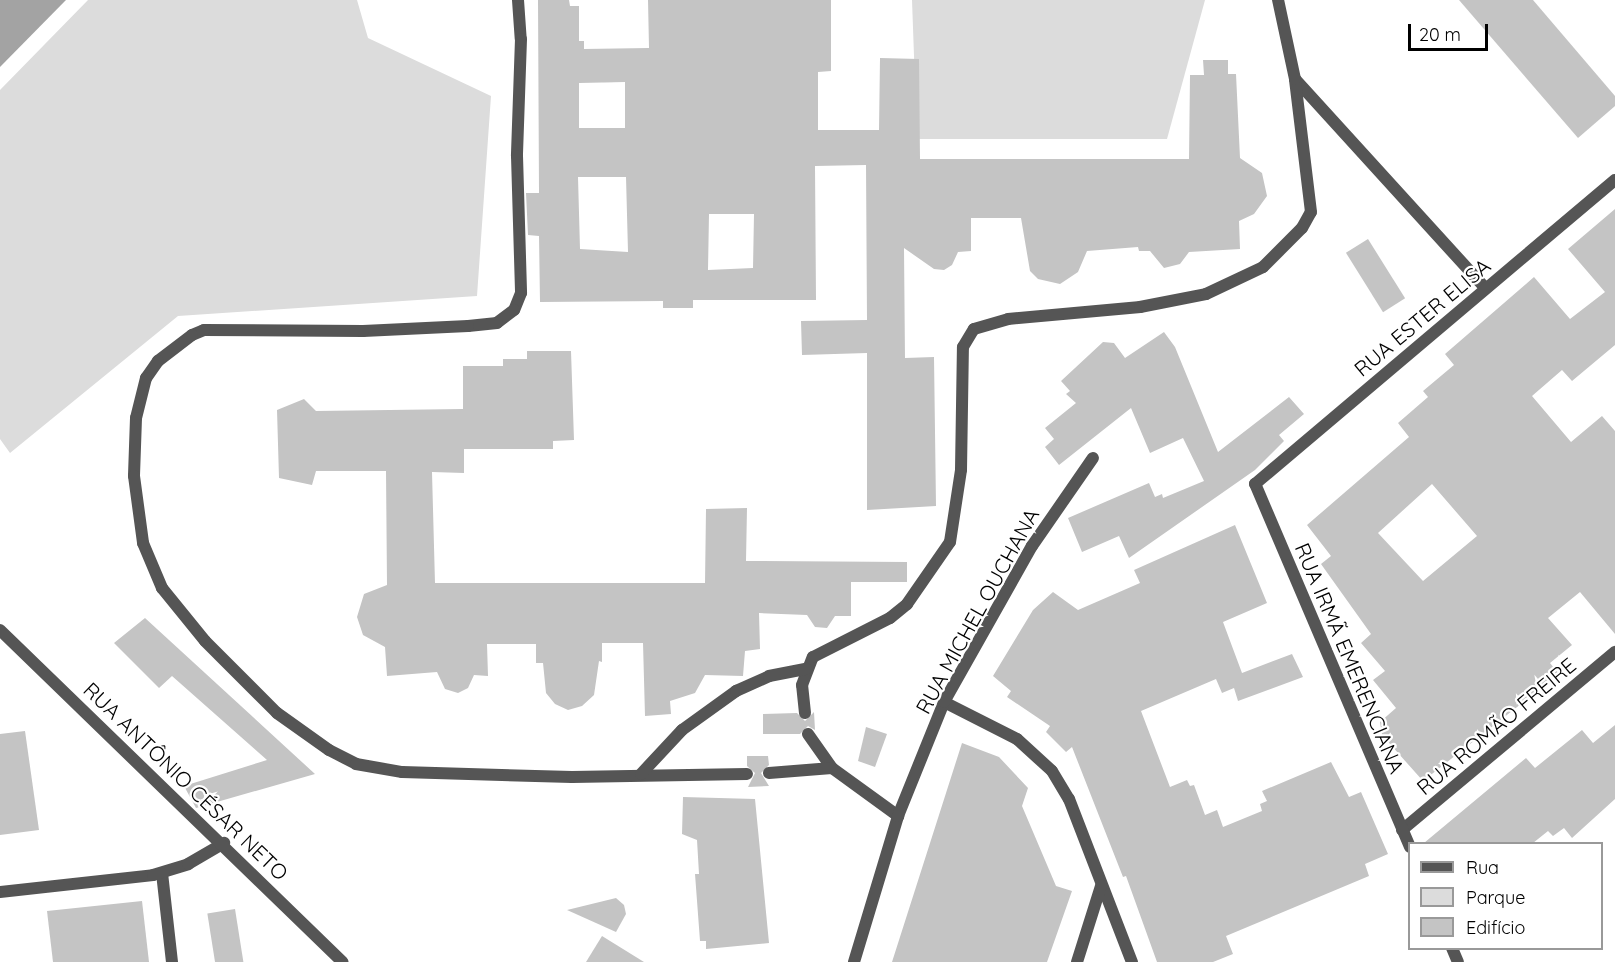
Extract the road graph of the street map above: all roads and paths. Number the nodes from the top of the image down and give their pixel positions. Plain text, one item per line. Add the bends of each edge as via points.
1 (518, 0) edge
2 (1278, 0) edge
3 (1295, 79) junction
4 (1615, 180) edge
5 (1485, 288) junction
6 (1093, 458) dead end
7 (1255, 484) joint
8 (0, 630) edge
9 (1615, 652) edge
10 (806, 669) junction
11 (944, 702) junction
12 (805, 713) dead end
13 (808, 734) dead end
14 (832, 768) junction
15 (769, 773) dead end
16 (641, 774) junction
17 (747, 774) dead end
18 (898, 816) junction
19 (1402, 830) junction
20 (224, 843) junction
21 (1408, 843) edge
22 (162, 873) junction
23 (1101, 886) junction
24 (0, 892) edge
25 (172, 962) edge
26 (343, 962) edge
27 (854, 962) edge
28 (1077, 962) edge
29 (1132, 962) edge

1 - 16 street via 521,293 514,310 497,323 468,326 363,331 204,330 192,335 158,361 146,378 136,418 134,476 143,543 162,588 205,641 277,713 328,750 356,764 402,772 572,777
2 - 3 street
3 - 5 street
3 - 10 street via 1311,212 1294,240 1263,267 1206,294 1140,308 1008,319 974,329 963,347 961,470 950,542 907,604 890,618 813,657
4 - 5 street, RUA ESTER ELISA
5 - 7 street, RUA ESTER ELISA
6 - 11 street, RUA MICHEL OUCHANA via 1032,546
7 - 19 street, RUA IRMÃ EMERENCIANA
8 - 20 street, RUA ANTÔNIO CÉSAR NETO
9 - 19 street, RUA ROMÃO FREIRE
10 - 12 street via 802,685
10 - 16 street via 769,676 736,691 682,730
11 - 18 street, RUA MICHEL OUCHANA
11 - 23 street via 1017,738 1052,771 1069,799
13 - 14 street
14 - 15 street
14 - 18 street
16 - 17 street
18 - 27 street, RUA MICHEL OUCHANA
19 - 21 street, RUA IRMÃ EMERENCIANA
20 - 22 street via 188,864
20 - 26 street, RUA ANTÔNIO CÉSAR NETO
22 - 24 street
22 - 25 street
23 - 28 street
23 - 29 street

